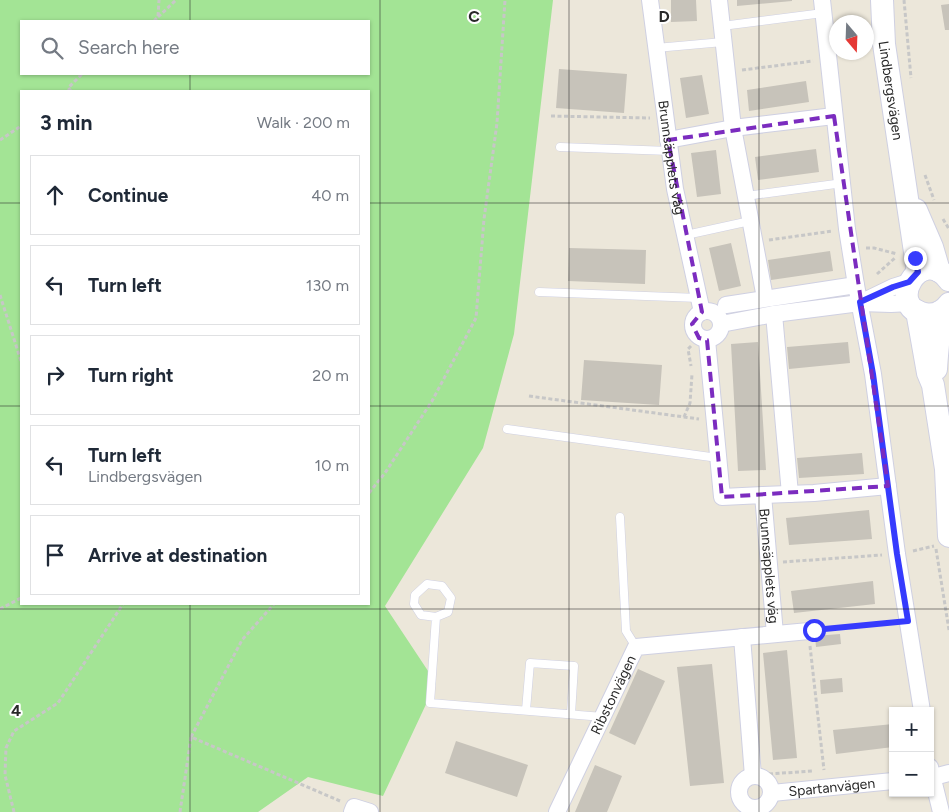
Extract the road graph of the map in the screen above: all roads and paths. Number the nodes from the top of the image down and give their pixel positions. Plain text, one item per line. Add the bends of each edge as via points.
1 (158, 0) edge
2 (176, 0) edge
3 (505, 0) edge
4 (650, 0) edge
5 (719, 0) edge
6 (882, 0) edge
7 (904, 0) edge
8 (822, 6) edge
9 (158, 17) junction
10 (155, 20) edge
11 (722, 34) junction
12 (656, 48) junction
13 (828, 59) junction
14 (727, 72) junction
15 (81, 75) edge
16 (911, 83) dead end
17 (70, 90) edge
18 (551, 116) dead end
19 (834, 116) junction
20 (665, 118) junction
21 (20, 127) edge
22 (733, 128) junction
23 (0, 140) edge
24 (669, 146) junction
25 (560, 147) dead end
26 (915, 177) junction
27 (843, 183) junction
28 (746, 196) junction
29 (936, 204) dead end
30 (938, 212) dead end
31 (750, 221) junction
32 (848, 229) junction
33 (949, 229) edge
34 (686, 235) junction
35 (754, 242) junction
36 (851, 248) junction
37 (898, 255) dead end
38 (930, 284) edge
39 (856, 285) junction
40 (538, 292) dead end
41 (0, 295) edge
42 (765, 298) junction
43 (860, 302) junction
44 (701, 305) junction
45 (726, 305) dead end
46 (944, 308) edge
47 (774, 314) junction
48 (722, 324) junction
49 (702, 338) junction
50 (20, 358) edge
51 (933, 385) junction
52 (529, 396) dead end
53 (684, 417) junction
54 (714, 422) junction
55 (507, 429) dead end
56 (718, 458) junction
57 (948, 474) edge
58 (888, 486) junction
59 (370, 492) edge
60 (790, 494) junction
61 (762, 495) junction
62 (620, 517) dead end
63 (942, 542) edge
64 (897, 554) junction
65 (769, 564) junction
66 (20, 599) edge
67 (122, 605) edge
68 (273, 605) edge
69 (0, 609) edge
70 (436, 617) junction
71 (908, 621) junction
72 (808, 630) junction
73 (949, 630) edge
74 (775, 634) junction
75 (742, 637) junction
76 (636, 647) junction
77 (921, 707) edge
78 (526, 710) junction
79 (571, 714) junction
80 (603, 717) junction
81 (191, 737) junction
82 (824, 770) dead end
83 (938, 775) edge
84 (753, 776) junction
85 (889, 781) edge
86 (772, 793) junction
87 (353, 809) edge
88 (756, 810) edge
89 (14, 812) edge
90 (180, 812) edge
91 (370, 812) edge
92 (557, 812) edge
93 (941, 812) edge

1 - 9 path
2 - 9 path
3 - 59 path via 497,123 484,219 476,318 432,400
4 - 12 street, Brunnsäpplets väg
5 - 11 street
6 - 26 street, Lindbergsvägen via 884,44
7 - 16 path
8 - 11 lane
8 - 13 street
9 - 10 path
11 - 12 lane
11 - 14 street
12 - 20 street, Brunnsäpplets väg
13 - 14 path
13 - 19 street
14 - 22 street
15 - 17 path
18 - 20 path
19 - 22 street
19 - 27 street
20 - 24 street, Brunnsäpplets väg
21 - 23 path
22 - 24 street
22 - 28 street
24 - 25 lane
24 - 34 street, Brunnsäpplets väg
26 - 29 path
26 - 38 street, Lindbergsvägen
27 - 28 lane
27 - 32 street
28 - 31 street
30 - 33 path
31 - 34 lane
31 - 35 street
32 - 35 path
32 - 36 street
34 - 44 street, Brunnsäpplets väg
35 - 42 street
36 - 37 path via 874,248
36 - 39 street
38 - 43 street via 893,287
38 - 46 street via 928,315
38 - 51 street, Lindbergsvägen via 928,373
39 - 42 street
39 - 43 street
40 - 44 lane
41 - 50 path
42 - 45 street
43 - 47 street
43 - 58 street
44 - 48 street via 714,313
44 - 49 street via 692,324 694,332
46 - 51 street, Lindbergsvägen
47 - 48 street
47 - 60 street
48 - 49 street via 718,335
49 - 53 path via 688,349 692,371 690,403
49 - 54 street, Brunnsäpplets väg
51 - 57 street, Lindbergsvägen
52 - 53 path
53 - 54 path
54 - 56 street, Brunnsäpplets väg
55 - 56 lane
56 - 61 street, Brunnsäpplets väg via 722,497
57 - 63 street, Lindbergsvägen
58 - 60 street
58 - 64 street
60 - 61 street
61 - 65 street, Brunnsäpplets väg
62 - 76 lane via 626,631
63 - 64 path
63 - 73 path
64 - 65 path
64 - 71 street
65 - 74 street, Brunnsäpplets väg
66 - 69 path
67 - 89 path via 58,703 14,731 6,748 5,775
68 - 81 path via 242,640
70 - 70 lane via 448,612 451,598 442,586 427,584 415,595 414,604 421,615
70 - 78 lane via 430,703
71 - 72 path
71 - 77 street
72 - 74 street
72 - 82 path
74 - 75 street, Brunnsäpplets väg
75 - 76 street, Ribstonvägen
75 - 84 street
76 - 80 street, Ribstonvägen
78 - 79 lane
78 - 79 lane via 530,663 574,666
79 - 80 lane
80 - 92 street, Ribstonvägen
81 - 87 path
81 - 90 path
83 - 93 street
84 - 86 street via 766,780
84 - 88 street via 742,782 738,793 744,805
85 - 86 street, Spartanvägen
86 - 88 street via 767,804
87 - 91 street

